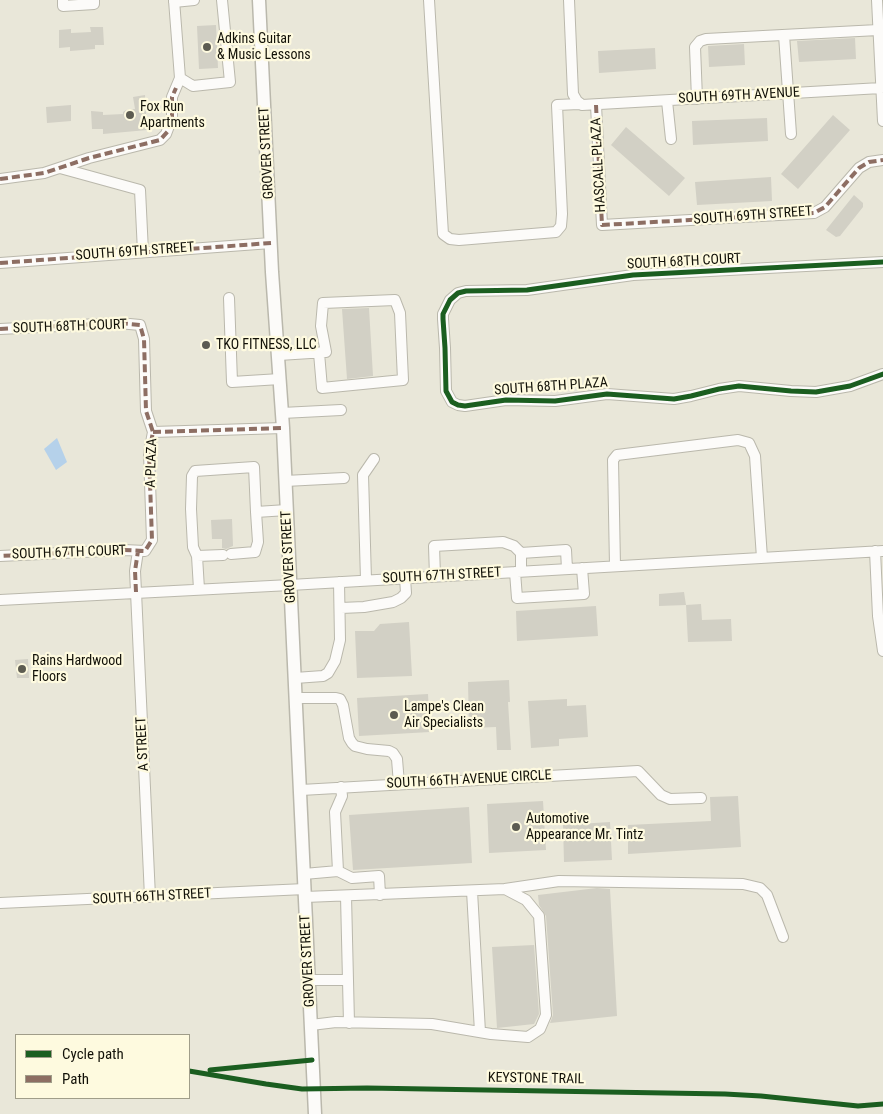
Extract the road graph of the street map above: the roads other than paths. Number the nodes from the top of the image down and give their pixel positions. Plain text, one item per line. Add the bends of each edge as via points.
1 (63, 0) edge
2 (94, 0) edge
3 (194, 0) edge
4 (222, 0) edge
5 (259, 0) edge
6 (429, 0) edge
7 (569, 0) edge
8 (877, 0) edge
9 (174, 1) edge
10 (878, 30) junction
11 (784, 35) junction
12 (882, 69) edge
13 (178, 83) junction
14 (881, 88) junction
15 (787, 94) junction
16 (697, 99) junction
17 (667, 100) junction
18 (579, 104) junction
19 (596, 104) junction
20 (883, 121) edge
21 (791, 134) dead end
22 (671, 139) dead end
23 (883, 160) edge
24 (60, 168) junction
25 (0, 179) edge
26 (602, 225) joint
27 (271, 243) junction
28 (143, 252) junction
29 (883, 262) edge
30 (0, 263) edge
31 (229, 298) dead end
32 (140, 325) joint
33 (0, 329) edge
34 (446, 348) joint
35 (319, 353) junction
36 (279, 355) junction
37 (883, 374) edge
38 (280, 379) junction
39 (340, 410) dead end
40 (282, 413) junction
41 (283, 428) junction
42 (153, 432) junction
43 (374, 459) dead end
44 (344, 478) dead end
45 (285, 481) junction
46 (286, 510) junction
47 (256, 512) junction
48 (138, 551) junction
49 (879, 551) edge
50 (520, 553) junction
51 (0, 556) edge
52 (197, 556) junction
53 (762, 558) junction
54 (615, 566) junction
55 (582, 568) junction
56 (567, 569) junction
57 (518, 572) junction
58 (435, 576) junction
59 (405, 578) junction
60 (366, 580) junction
61 (339, 582) junction
62 (290, 585) junction
63 (198, 589) junction
64 (136, 592) junction
65 (0, 600) edge
66 (341, 608) junction
67 (883, 651) edge
68 (295, 678) junction
69 (296, 698) junction
70 (399, 784) junction
71 (341, 787) junction
72 (300, 790) junction
73 (702, 798) dead end
74 (338, 871) junction
75 (304, 874) junction
76 (505, 889) junction
77 (472, 891) junction
78 (305, 893) junction
79 (380, 895) junction
80 (346, 896) junction
81 (150, 897) junction
82 (0, 903) edge
83 (783, 936) dead end
84 (309, 980) junction
85 (348, 980) junction
86 (350, 1023) junction
87 (311, 1025) junction
88 (480, 1032) junction
89 (315, 1114) edge

1 - 2 street via 64,6 94,4
3 - 9 street
4 - 13 street via 230,82 193,86
5 - 27 main road, GROVER STREET
6 - 18 street, SOUTH 69TH AVENUE via 443,234 450,239 556,232 561,226 562,214 557,105
7 - 18 street via 573,94
8 - 10 street
9 - 13 street
10 - 11 street
10 - 12 street
11 - 15 street
11 - 16 street via 700,41 695,47
12 - 14 street
13 - 24 street via 172,97 169,130 160,140
14 - 15 street, SOUTH 69TH AVENUE
14 - 20 street
15 - 16 street, SOUTH 69TH AVENUE
15 - 21 street
16 - 17 street, SOUTH 69TH AVENUE
17 - 19 street, SOUTH 69TH AVENUE
17 - 22 street
18 - 19 street, SOUTH 69TH AVENUE
19 - 26 street, HASCALL PLAZA
23 - 26 street, SOUTH 69TH STREET via 869,162 859,168 818,212
24 - 25 street
24 - 28 street via 140,190
27 - 28 street, SOUTH 69TH STREET
27 - 36 main road, GROVER STREET
28 - 30 street, SOUTH 69TH STREET
29 - 34 street, SOUTH 68TH COURT via 633,275 526,290 466,291 450,300 443,314
31 - 38 street via 232,382
32 - 33 street, SOUTH 68TH COURT via 119,323
32 - 42 street, A PLAZA via 144,339 146,411
34 - 37 street, SOUTH 68TH PLAZA via 446,391 452,402 465,406 506,400 555,401 607,394 674,398 739,386 816,392 850,386
35 - 35 street via 326,352 321,326 323,303 395,300 400,313 404,380 322,388
35 - 36 street
36 - 38 main road, GROVER STREET
38 - 40 main road, GROVER STREET
39 - 40 street
40 - 41 main road, GROVER STREET
41 - 42 street
41 - 45 main road, GROVER STREET
42 - 48 street, A PLAZA via 149,453 152,540 145,551
43 - 60 street via 363,475
44 - 45 street
45 - 46 main road, GROVER STREET
46 - 47 street
46 - 62 main road, GROVER STREET
47 - 52 street via 258,542 255,552
47 - 52 street via 254,467 195,470 190,509 193,547
48 - 51 street, SOUTH 67TH COURT
48 - 64 street
49 - 53 street, SOUTH 67TH STREET
49 - 67 street via 878,616
50 - 56 street via 566,550
50 - 57 street
50 - 58 street via 504,542 434,546
52 - 63 street
53 - 54 street, SOUTH 67TH STREET
53 - 54 street via 755,456 748,443 738,440 617,455 613,460
54 - 55 street, SOUTH 67TH STREET
55 - 56 street, SOUTH 67TH STREET
55 - 57 street via 584,594 517,598
56 - 57 street, SOUTH 67TH STREET
57 - 58 street, SOUTH 67TH STREET
58 - 59 street, SOUTH 67TH STREET
59 - 60 street, SOUTH 67TH STREET
59 - 66 street via 406,593 393,602
60 - 61 street, SOUTH 67TH STREET
61 - 62 street, SOUTH 67TH STREET
61 - 66 street
62 - 63 street, SOUTH 67TH STREET
62 - 68 main road, GROVER STREET
63 - 64 street, SOUTH 67TH STREET
64 - 65 street, SOUTH 67TH STREET
64 - 81 street, A STREET
66 - 68 street via 339,653 328,673
68 - 69 main road, GROVER STREET
69 - 70 street via 340,699 352,744 393,753 397,759
69 - 72 main road, GROVER STREET
70 - 71 street, SOUTH 66TH AVENUE CIRCLE
70 - 73 street, SOUTH 66TH AVENUE CIRCLE via 638,771 670,799
71 - 72 street, SOUTH 66TH AVENUE CIRCLE
71 - 74 street via 342,796 335,812
72 - 75 main road, GROVER STREET
74 - 75 street
74 - 79 street via 352,878 379,876
75 - 78 main road, GROVER STREET
76 - 77 street, SOUTH 66TH STREET
76 - 83 street, SOUTH 66TH STREET via 559,881 743,884 760,888 767,895
76 - 88 street via 526,900 539,916 546,1015 540,1029 528,1037
77 - 79 street, SOUTH 66TH STREET
77 - 88 street
78 - 80 street, SOUTH 66TH STREET
78 - 81 street, SOUTH 66TH STREET
78 - 84 main road, GROVER STREET
79 - 80 street, SOUTH 66TH STREET
80 - 85 street
81 - 82 street, SOUTH 66TH STREET
84 - 85 street
84 - 87 main road, GROVER STREET
85 - 86 street
86 - 87 street
86 - 88 street via 432,1024
87 - 89 main road, GROVER STREET

